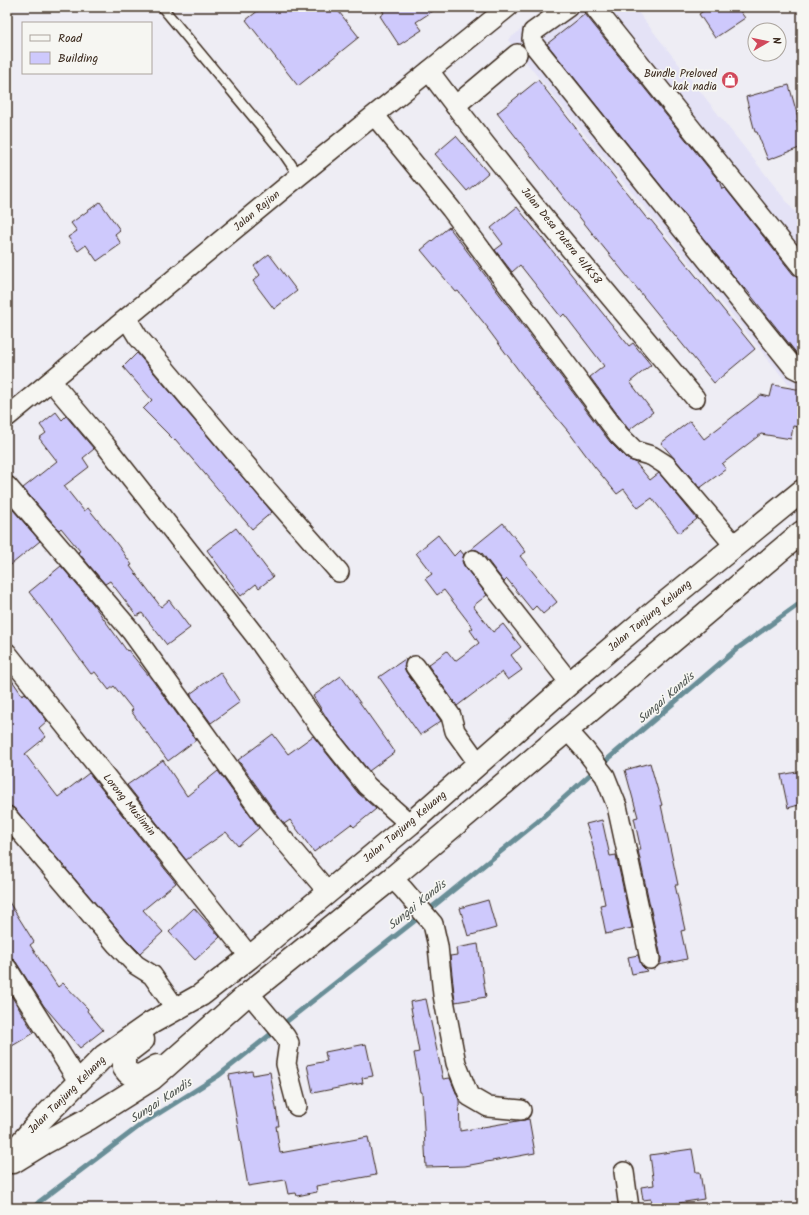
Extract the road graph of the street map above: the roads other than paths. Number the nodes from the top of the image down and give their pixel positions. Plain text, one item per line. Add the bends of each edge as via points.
1 (162, 7) edge
2 (568, 7) edge
3 (594, 7) edge
4 (504, 8) edge
5 (517, 54) dead end
6 (429, 71) junction
7 (455, 106) junction
8 (375, 116) junction
9 (296, 170) junction
10 (802, 267) edge
11 (127, 319) junction
12 (802, 372) edge
13 (51, 381) junction
14 (695, 398) dead end
15 (7, 417) edge
16 (7, 486) edge
17 (802, 491) edge
18 (802, 532) edge
19 (735, 546) junction
20 (472, 560) dead end
21 (339, 572) dead end
22 (7, 653) edge
23 (415, 666) dead end
24 (570, 683) junction
25 (567, 730) junction
26 (478, 763) junction
27 (7, 816) edge
28 (410, 824) junction
29 (397, 884) junction
30 (328, 892) junction
31 (250, 957) junction
32 (650, 959) dead end
33 (7, 968) edge
34 (248, 993) junction
35 (176, 1009) junction
36 (201, 1036) junction
37 (78, 1081) junction
38 (297, 1106) dead end
39 (521, 1110) dead end
40 (7, 1159) edge
41 (7, 1166) edge
42 (624, 1172) dead end
43 (629, 1208) edge

1 - 9 lane
2 - 12 street via 533,32 534,45 794,368
3 - 10 street
4 - 6 street, Jalan Rajion
5 - 7 street
6 - 7 street, Jalan Desa Putera 41/KS8
6 - 8 street, Jalan Rajion
7 - 14 street, Jalan Desa Putera 41/KS8
8 - 9 street, Jalan Rajion
8 - 19 street via 451,208 619,435 636,451 652,456 666,465
9 - 11 street, Jalan Rajion
11 - 13 street, Jalan Rajion
11 - 21 street via 138,337
13 - 15 street, Jalan Rajion
13 - 28 street via 256,637 319,726 367,786
16 - 30 street via 131,631 267,820
17 - 19 main road, Jalan Tanjung Keluang
18 - 25 main road, Jalan Tanjung Keluang
19 - 24 main road, Jalan Tanjung Keluang
20 - 24 street
22 - 31 street, Lorong Muslimin
23 - 26 street via 451,716 455,731
24 - 26 main road, Jalan Tanjung Keluang
25 - 29 main road, Jalan Tanjung Keluang
25 - 32 street via 605,776 616,806
26 - 28 main road, Jalan Tanjung Keluang
27 - 35 street via 117,945 136,965 152,975
28 - 30 main road, Jalan Tanjung Keluang
29 - 34 main road, Jalan Tanjung Keluang
29 - 39 street via 433,924 456,1063 469,1096 488,1107
30 - 31 main road, Jalan Tanjung Keluang
31 - 35 main road, Jalan Tanjung Keluang via 201,995
33 - 37 street
34 - 36 main road, Jalan Tanjung Keluang
34 - 38 street via 289,1043 286,1064
35 - 36 main road via 164,1027 138,1043 124,1058 124,1068 128,1073 138,1077 152,1070
35 - 37 main road, Jalan Tanjung Keluang via 104,1056
36 - 41 main road, Jalan Tanjung Keluang via 152,1079
37 - 40 main road, Jalan Tanjung Keluang
42 - 43 street

